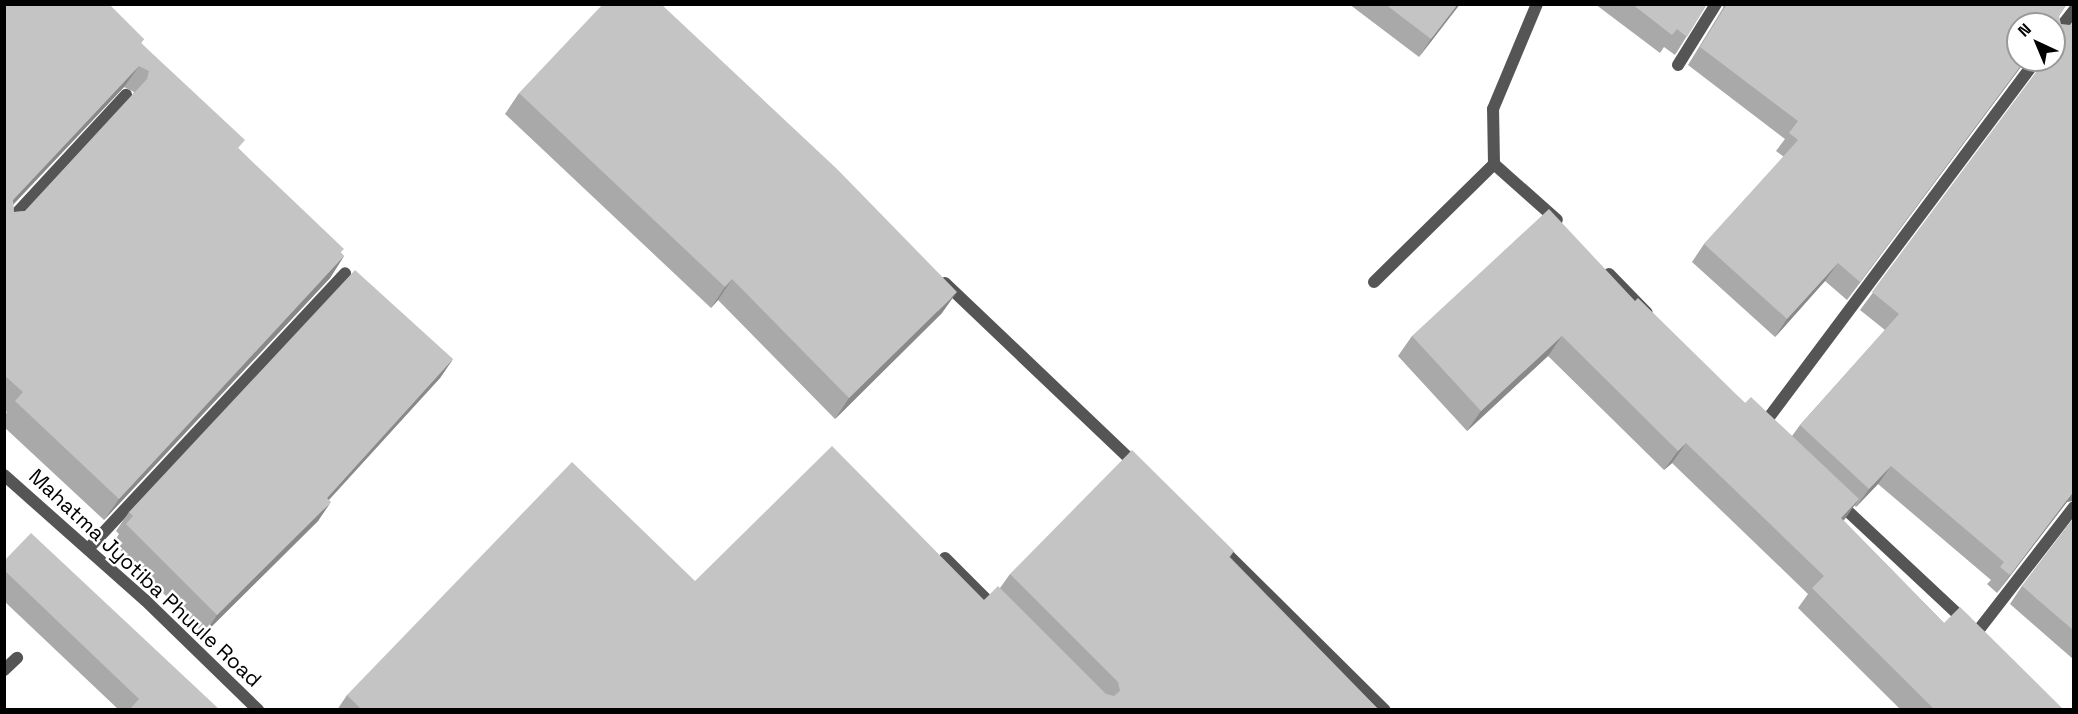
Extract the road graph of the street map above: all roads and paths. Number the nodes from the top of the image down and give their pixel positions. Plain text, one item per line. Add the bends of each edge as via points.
1 (1537, 4) edge
2 (1716, 4) edge
3 (1678, 65) dead end
4 (2027, 72) edge
5 (126, 95) edge
6 (1494, 164) junction
7 (4, 226) edge
8 (1571, 234) edge
9 (1595, 259) edge
10 (345, 273) edge
11 (936, 274) edge
12 (1374, 282) dead end
13 (1653, 319) edge
14 (1761, 429) edge
15 (4, 475) edge
16 (1150, 478) edge
17 (1827, 492) edge
18 (2073, 507) edge
19 (1209, 536) edge
20 (88, 549) junction
21 (945, 558) edge
22 (1008, 621) edge
23 (17, 658) dead end
24 (4, 670) edge
25 (258, 710) edge
26 (1385, 710) edge

1 - 6 street via 1494,109
2 - 3 street
4 - 14 street
5 - 7 street
6 - 8 street via 1529,191
6 - 12 street
9 - 13 street
10 - 20 street
11 - 16 street
15 - 20 street, Mahatma Jyotiba Phuule Road
17 - 18 street via 1981,636
19 - 26 street
20 - 25 street, Mahatma Jyotiba Phuule Road
21 - 22 street
23 - 24 street

